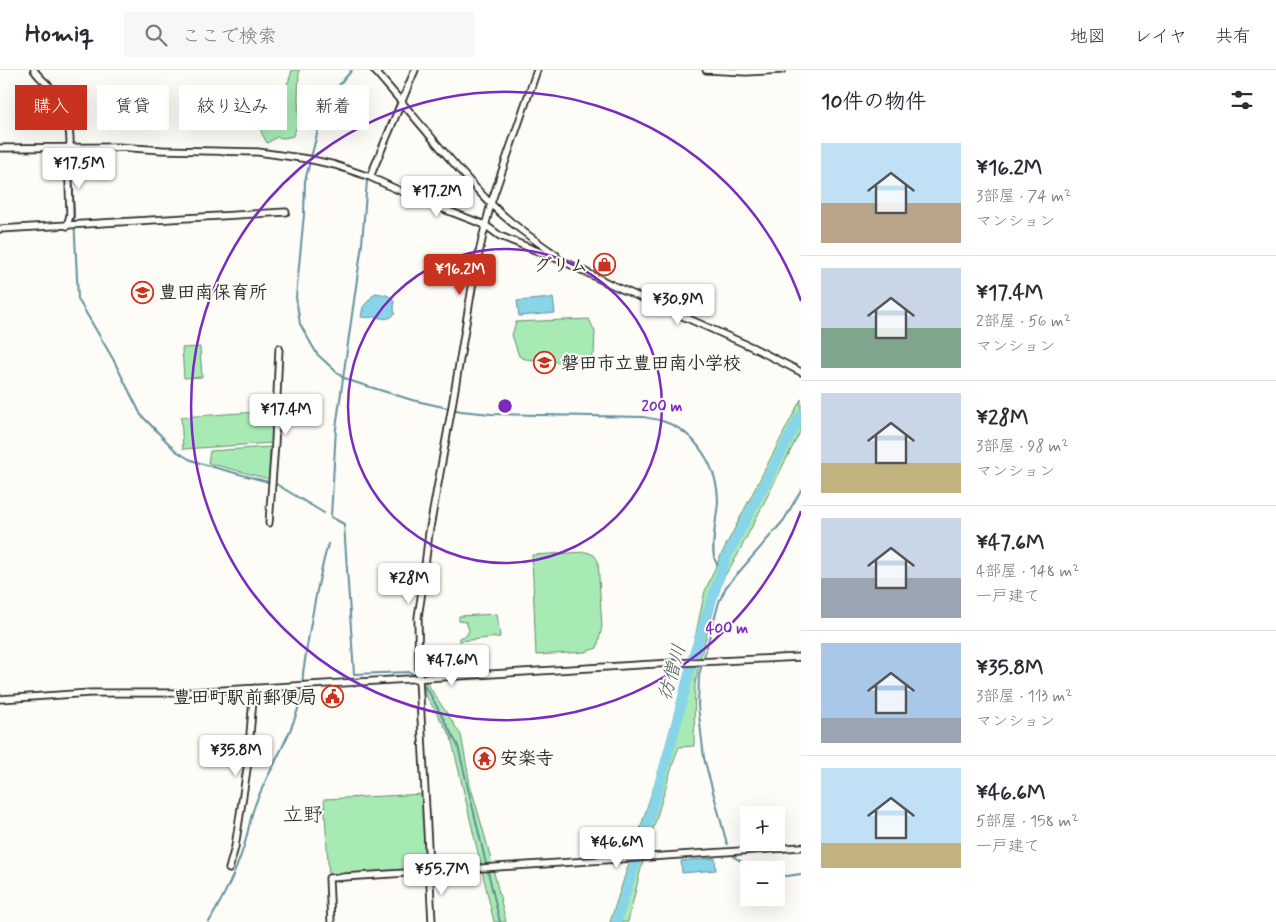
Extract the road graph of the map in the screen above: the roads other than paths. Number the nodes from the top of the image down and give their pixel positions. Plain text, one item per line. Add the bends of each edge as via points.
1 (34, 70) edge
2 (374, 70) edge
3 (415, 70) edge
4 (537, 70) edge
5 (706, 70) edge
6 (782, 70) edge
7 (402, 101) junction
8 (71, 147) junction
9 (0, 148) edge
10 (370, 177) junction
11 (491, 203) junction
12 (286, 212) dead end
13 (485, 225) junction
14 (67, 226) junction
15 (0, 229) edge
16 (565, 262) junction
17 (279, 348) dead end
18 (801, 372) edge
19 (269, 523) dead end
20 (801, 657) edge
21 (419, 679) junction
22 (254, 688) junction
23 (0, 700) edge
24 (801, 847) edge
25 (229, 869) dead end
26 (431, 871) junction
27 (332, 922) edge
28 (432, 922) edge

1 - 8 street via 63,106
2 - 7 street
3 - 7 street
4 - 11 street
5 - 6 street
7 - 10 street
7 - 11 street
8 - 9 street
8 - 10 street via 259,152 335,165
8 - 14 street via 68,154 70,215
10 - 13 street
11 - 13 street
11 - 16 street via 529,237
12 - 14 street
13 - 16 street via 500,236
13 - 21 street via 429,533 418,618
14 - 15 street
16 - 18 street
17 - 19 street
20 - 21 street
21 - 22 street
21 - 26 street
22 - 23 street via 150,694 90,693
22 - 25 street via 247,769
24 - 26 street
26 - 27 street via 329,878
26 - 28 street

